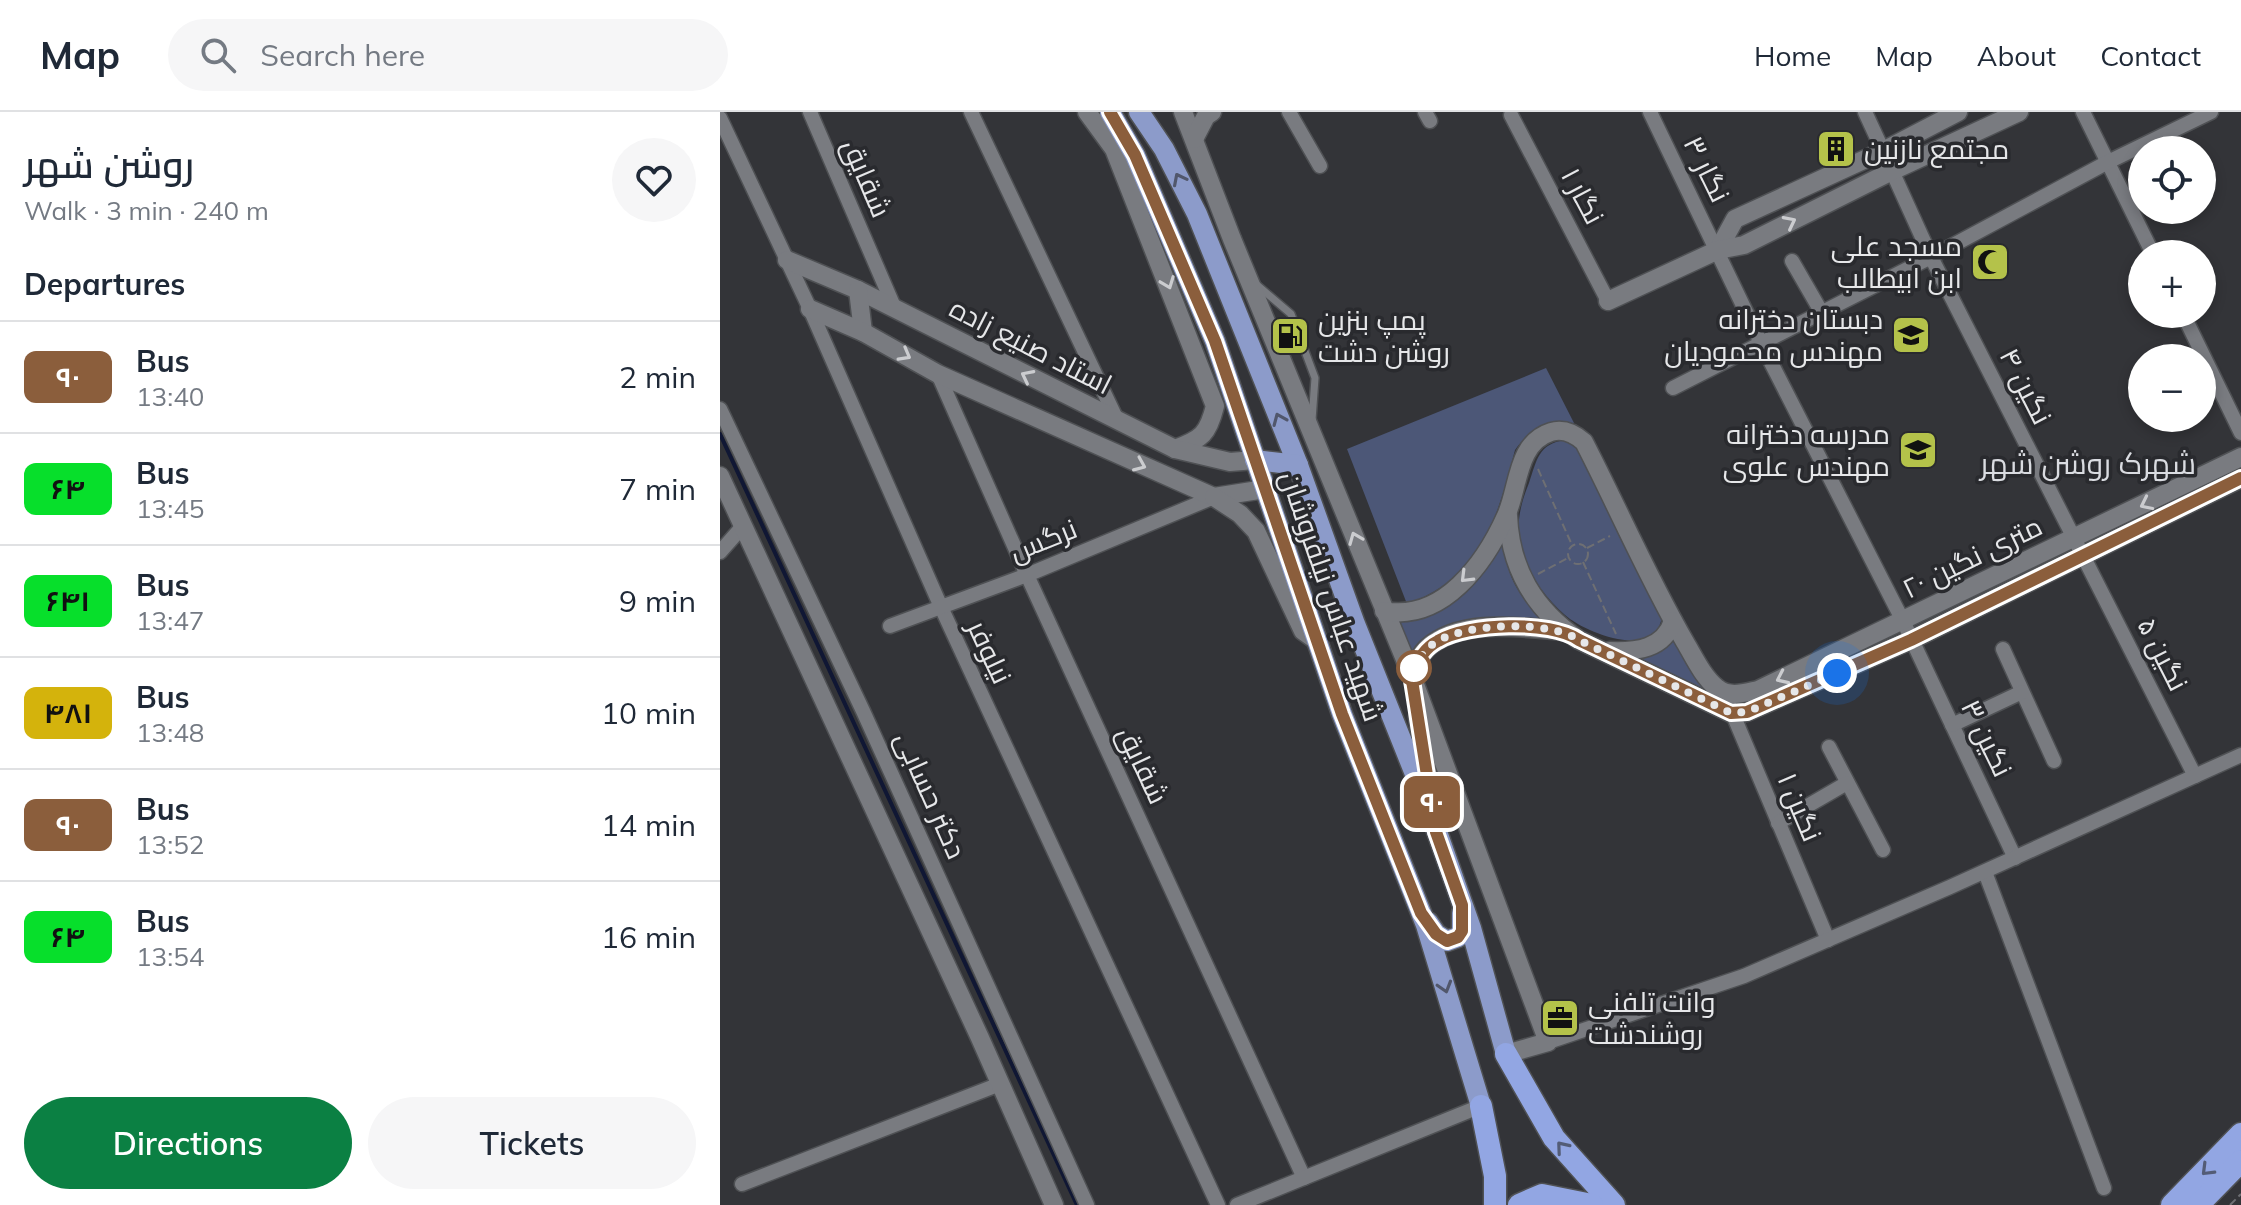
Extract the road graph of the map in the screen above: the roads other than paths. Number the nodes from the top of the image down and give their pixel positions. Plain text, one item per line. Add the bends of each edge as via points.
1 (810, 112) edge
2 (971, 112) edge
3 (1087, 112) edge
4 (1110, 112) edge
5 (1139, 112) edge
6 (1183, 112) edge
7 (1212, 112) edge
8 (1289, 112) edge
9 (1650, 112) edge
10 (1865, 112) edge
11 (1958, 112) edge
12 (2019, 112) edge
13 (2083, 112) edge
14 (2211, 112) edge
15 (1511, 115) dead end
16 (720, 118) edge
17 (1194, 139) junction
18 (1883, 151) junction
19 (2108, 162) junction
20 (1320, 166) dead end
21 (1892, 171) junction
22 (1232, 239) junction
23 (2146, 240) edge
24 (1718, 250) junction
25 (1931, 257) junction
26 (787, 260) junction
27 (1792, 261) dead end
28 (1222, 265) junction
29 (858, 290) junction
30 (1608, 301) joint
31 (810, 309) junction
32 (895, 309) junction
33 (1822, 313) junction
34 (1206, 324) junction
35 (2190, 328) edge
36 (863, 332) junction
37 (1186, 332) junction
38 (1761, 343) junction
39 (938, 374) junction
40 (1673, 388) dead end
41 (1076, 400) junction
42 (720, 409) edge
43 (1117, 420) junction
44 (1063, 431) junction
45 (2241, 433) edge
46 (1175, 449) junction
47 (2241, 457) edge
48 (1255, 460) junction
49 (1298, 465) junction
50 (720, 476) edge
51 (2241, 478) edge
52 (1265, 489) junction
53 (1214, 497) junction
54 (1508, 512) junction
55 (743, 526) junction
56 (2079, 547) junction
57 (720, 552) edge
58 (1027, 575) junction
59 (941, 607) junction
60 (1384, 611) junction
61 (1673, 621) junction
62 (1903, 621) junction
63 (890, 626) dead end
64 (1566, 631) junction
65 (1911, 640) junction
66 (1317, 641) junction
67 (2003, 649) dead end
68 (1604, 651) junction
69 (1411, 674) junction
70 (2022, 692) junction
71 (1724, 693) junction
72 (1731, 713) junction
73 (1952, 725) junction
74 (1829, 747) dead end
75 (2241, 755) edge
76 (2054, 761) dead end
77 (2195, 776) junction
78 (1847, 783) junction
79 (1778, 823) junction
80 (1436, 832) junction
81 (1883, 850) dead end
82 (2015, 858) junction
83 (1985, 872) junction
84 (1462, 905) junction
85 (1421, 913) junction
86 (1828, 940) junction
87 (1548, 1042) junction
88 (1506, 1054) junction
89 (1000, 1084) junction
90 (1481, 1106) junction
91 (2241, 1134) edge
92 (2241, 1161) edge
93 (1304, 1178) junction
94 (742, 1184) dead end
95 (2104, 1188) dead end
96 (1054, 1205) edge
97 (1087, 1205) edge
98 (1218, 1205) edge
99 (1237, 1205) edge
100 (1495, 1205) edge
101 (1519, 1205) edge
102 (1592, 1205) edge
103 (1614, 1205) edge
104 (2172, 1205) edge
105 (2198, 1205) edge

1 - 32 street, شقایق
2 - 43 street
3 -> 37 street via 1114,149
4 - 34 main road, شهید عباس نیلفروشان via 1135,155
28 -> 5 main road, شهید عباس نیلفروشان via 1164,149
6 - 17 street
7 - 17 street
8 - 20 street
9 - 24 street, نگار ۳
10 - 18 street
11 - 18 street
12 - 21 street
13 - 19 street
14 - 19 street
15 - 30 street, نگار ۱
16 - 26 street, نیلوفر
17 - 22 street
18 - 21 street
18 - 24 street via 1735,219
19 - 23 street
19 - 25 street
24 -> 21 street via 1744,245
21 - 25 street, نگین ۴
22 - 28 street
60 -> 22 street
24 - 30 street
24 - 38 street, نگار ۳
25 - 33 street
25 - 56 street, نگین ۴
26 - 29 street, استاد صنیع زاده
26 - 31 street, نیلوفر
27 - 33 street
49 -> 28 main road, شهید عباس نیلفروشان
29 - 32 street, استاد صنیع زاده
29 - 36 street
31 - 36 street
31 - 59 street, نیلوفر
41 -> 32 street, استاد صنیع زاده
33 - 38 street
34 - 37 street
34 - 48 main road, شهید عباس نیلفروشان
35 - 45 street
36 -> 39 street
37 - 46 street via 1215,406 1210,427
38 - 40 street
38 - 62 street, نگین ۳
39 - 44 street
39 - 58 street, شقایق
41 - 43 street, استاد صنیع زاده
41 - 44 street
42 - 97 street, دکتر حسابی
43 - 46 street, استاد صنیع زاده
44 -> 53 street
46 - 48 street, استاد صنیع زاده via 1230,462
47 -> 56 street, ۲۰ متری نگین
48 - 49 main road
48 - 52 main road, شهید عباس نیلفروشان
49 - 52 main road
49 - 80 main road, شهید عباس نیلفروشان
50 - 55 street, دکتر حسابی
51 - 56 street, ۲۰ متری نگین
52 - 53 street
52 - 66 main road, شهید عباس نیلفروشان
53 - 58 street, نرگس
53 - 66 street via 1256,531 1303,631
54 -> 60 street via 1473,570 1441,599 1419,611
54 - 61 street via 1518,474 1542,435 1555,430 1576,435
54 - 64 street via 1511,548 1523,583
55 - 57 street
55 - 89 street, دکتر حسابی
56 - 62 street, ۲۰ متری نگین
56 - 65 street, ۲۰ متری نگین
56 - 77 street, نگین ۵
58 - 59 street, نرگس
58 - 93 street, شقایق
59 - 63 street, نرگس
59 - 98 street, نیلوفر
60 - 69 street
61 - 68 street via 1663,639 1646,647
61 - 71 street via 1702,671
62 - 65 street, نگین ۳
62 -> 71 street, ۲۰ متری نگین via 1758,690
64 - 68 street
64 - 69 street via 1464,631 1426,649
65 - 72 street, ۲۰ متری نگین via 1747,712
65 - 73 street, نگین ۳
66 - 85 main road, شهید عباس نیلفروشان
67 - 70 street
68 - 72 street
69 - 80 street
69 - 87 street
70 - 73 street
70 - 76 street
71 - 72 street, نگین ۱
72 - 79 street, نگین ۱
73 - 82 street, نگین ۳
74 - 78 street
75 - 77 street
77 - 82 street
78 - 79 street
78 - 81 street
79 - 86 street, نگین ۱
80 - 84 main road, شهید عباس نیلفروشان
82 - 83 street
83 - 86 street
83 - 95 street
84 - 85 main road via 1462,931 1447,941
84 - 88 main road, شهید عباس نیلفروشان
85 -> 90 main road, شهید عباس نیلفروشان
86 - 87 street via 1744,976
87 - 88 street
103 -> 88 highway via 1554,1138
89 - 94 street
89 - 96 street, دکتر حسابی
90 - 93 street
90 - 100 highway via 1495,1176
91 -> 104 highway
92 - 105 highway
93 - 99 street
101 - 102 highway via 1542,1195

